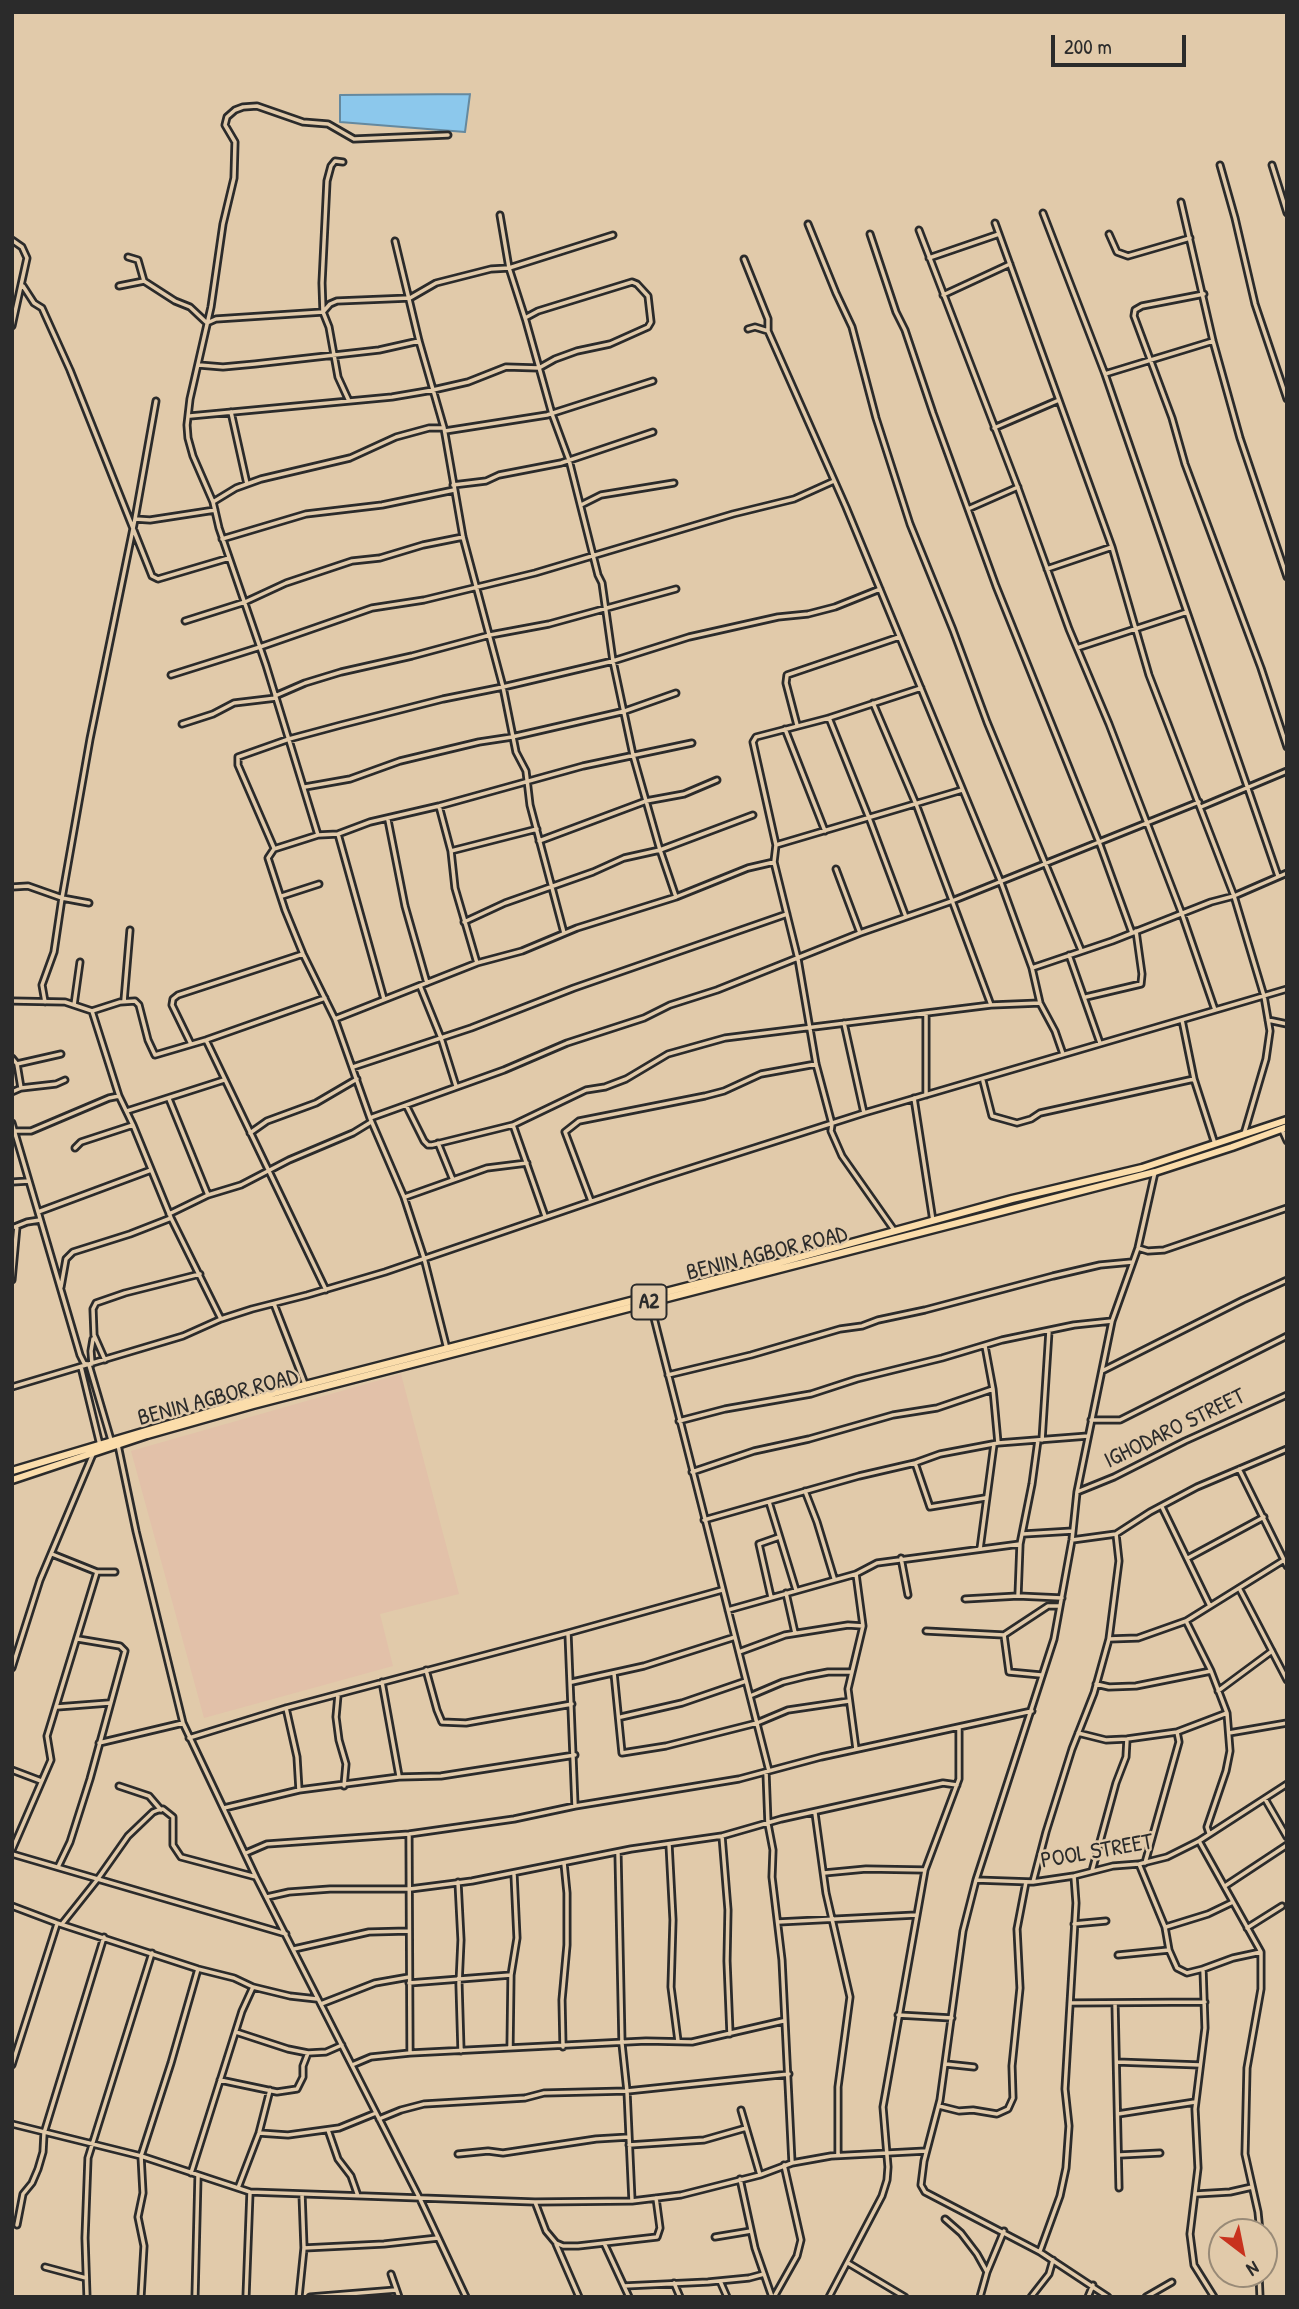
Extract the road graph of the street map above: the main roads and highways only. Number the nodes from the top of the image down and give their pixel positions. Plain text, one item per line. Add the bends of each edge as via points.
1 (1287, 1120) edge
2 (1284, 1128) edge
3 (1012, 1199) junction
4 (1014, 1208) junction
5 (114, 1444) junction
6 (101, 1447) junction
7 (12, 1471) edge
8 (12, 1480) edge

1 - 3 highway, BENIN AGBOR ROAD / A2 via 1142,1168
2 - 4 highway, BENIN AGBOR ROAD / A2 via 1155,1172
3 - 4 highway
3 - 5 highway, BENIN AGBOR ROAD / A2 via 305,1385
4 - 5 highway, BENIN AGBOR ROAD / A2
5 - 6 highway, BENIN AGBOR ROAD / A2
6 - 7 highway, BENIN AGBOR ROAD / A2
6 - 8 highway, BENIN AGBOR ROAD / A2

